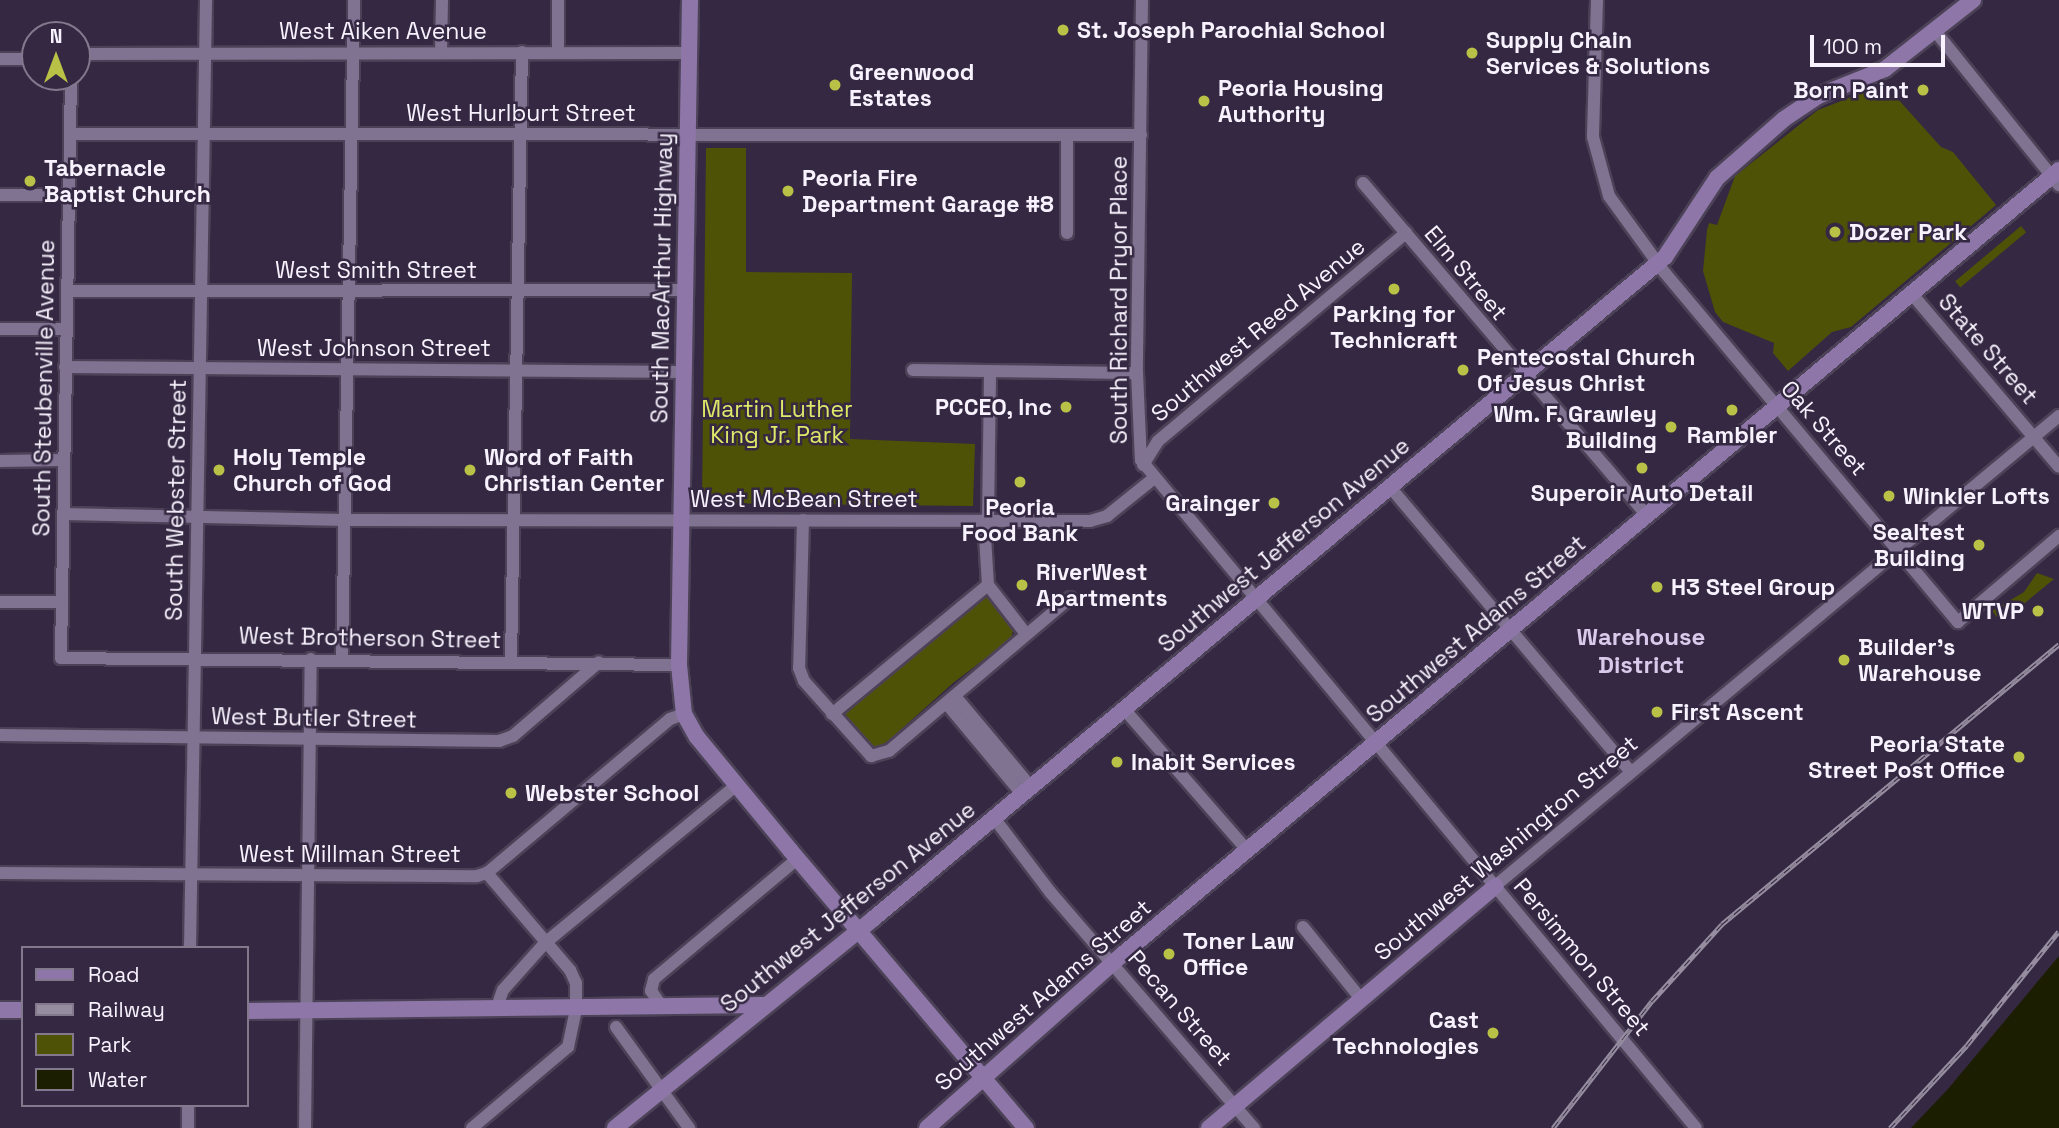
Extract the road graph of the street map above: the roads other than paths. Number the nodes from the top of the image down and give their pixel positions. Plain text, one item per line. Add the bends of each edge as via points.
1 (206, 0) edge
2 (354, 0) edge
3 (442, 0) edge
4 (558, 0) edge
5 (690, 0) edge
6 (1142, 0) edge
7 (1597, 0) edge
8 (1973, 0) edge
9 (1935, 31) junction
10 (441, 52) junction
11 (522, 52) junction
12 (558, 52) junction
13 (206, 53) junction
14 (353, 53) junction
15 (688, 53) junction
16 (91, 54) edge
17 (0, 59) edge
18 (21, 60) edge
19 (71, 91) edge
20 (70, 134) junction
21 (204, 134) junction
22 (352, 134) junction
23 (522, 134) junction
24 (687, 134) junction
25 (1067, 135) junction
26 (1141, 135) junction
27 (2057, 174) edge
28 (1363, 183) dead end
29 (0, 195) edge
30 (69, 195) junction
31 (1067, 233) dead end
32 (1406, 233) junction
33 (1657, 263) junction
34 (201, 290) junction
35 (684, 290) junction
36 (67, 291) junction
37 (348, 291) junction
38 (519, 292) junction
39 (1911, 293) junction
40 (0, 329) edge
41 (66, 329) junction
42 (65, 367) junction
43 (199, 368) junction
44 (347, 369) junction
45 (518, 370) junction
46 (913, 370) dead end
47 (684, 372) junction
48 (990, 372) junction
49 (1138, 373) junction
50 (1524, 374) junction
51 (1778, 406) junction
52 (2059, 416) edge
53 (2035, 436) junction
54 (63, 460) junction
55 (0, 461) edge
56 (1143, 464) junction
57 (2059, 467) edge
58 (1153, 479) junction
59 (1390, 486) junction
60 (63, 514) junction
61 (197, 515) junction
62 (1647, 516) junction
63 (345, 520) junction
64 (516, 520) junction
65 (681, 520) junction
66 (803, 520) junction
67 (986, 520) junction
68 (2059, 536) edge
69 (1900, 549) junction
70 (988, 585) junction
71 (1070, 598) dead end
72 (1256, 600) junction
73 (0, 602) edge
74 (62, 602) junction
75 (1511, 629) junction
76 (1026, 635) junction
77 (61, 658) joint
78 (194, 658) junction
79 (311, 659) junction
80 (342, 659) junction
81 (511, 661) junction
82 (599, 662) junction
83 (679, 665) junction
84 (951, 699) junction
85 (1124, 709) junction
86 (684, 714) junction
87 (832, 714) junction
88 (0, 735) edge
89 (193, 737) junction
90 (309, 737) junction
91 (1375, 742) junction
92 (1631, 772) junction
93 (737, 785) junction
94 (1027, 791) junction
95 (993, 818) junction
96 (1247, 850) junction
97 (797, 859) junction
98 (0, 873) edge
99 (487, 873) junction
100 (191, 874) junction
101 (307, 875) junction
102 (1495, 886) junction
103 (1303, 927) dead end
104 (860, 929) junction
105 (545, 943) junction
106 (190, 946) edge
107 (1113, 962) junction
108 (1362, 1000) junction
109 (766, 1004) junction
110 (497, 1007) junction
111 (663, 1008) junction
112 (0, 1010) edge
113 (21, 1010) edge
114 (576, 1010) junction
115 (248, 1011) edge
116 (306, 1011) junction
117 (616, 1027) dead end
118 (982, 1075) junction
119 (663, 1088) junction
120 (1236, 1105) junction
121 (188, 1107) edge
122 (1694, 1125) edge
123 (188, 1128) edge
124 (305, 1128) edge
125 (472, 1128) edge
126 (615, 1128) edge
127 (689, 1128) edge
128 (928, 1128) edge
129 (1026, 1128) edge
130 (1209, 1128) edge
131 (1254, 1128) edge

1 - 13 street, South Webster Street
2 - 14 street
3 - 10 street
4 - 12 street
5 - 15 main road, South MacArthur Highway
6 - 26 street, South Richard Pryor Place
7 - 33 street, Oak Street via 1593,132 1597,163 1609,196
8 - 9 main road, Southwest Jefferson Avenue
9 - 27 street
9 - 33 main road, Southwest Jefferson Avenue via 1885,69 1802,105 1742,153 1713,183 1673,247
10 - 11 street, West Aiken Avenue
10 - 14 street, West Aiken Avenue
11 - 12 street, West Aiken Avenue
11 - 23 street
12 - 15 street, West Aiken Avenue
13 - 14 street, West Aiken Avenue
13 - 16 street, West Aiken Avenue
13 - 21 street, South Webster Street
14 - 22 street
15 - 24 main road, South MacArthur Highway
17 - 18 street
19 - 20 street, South Steubenville Avenue
20 - 21 street, West Hurlburt Street
20 - 30 street, South Steubenville Avenue
21 - 22 street, West Hurlburt Street
21 - 34 street, South Webster Street
22 - 23 street, West Hurlburt Street
22 - 37 street
23 - 24 street, West Hurlburt Street
23 - 38 street
24 - 25 street, West Hurlburt Street
24 - 35 main road, South MacArthur Highway
25 - 26 street, West Hurlburt Street
25 - 31 street
26 - 49 street, South Richard Pryor Place
27 - 39 main road, Southwest Adams Street
28 - 32 street, Elm Street
29 - 30 street
30 - 36 street, South Steubenville Avenue
32 - 50 street, Elm Street
32 - 56 street, Southwest Reed Avenue via 1158,441
33 - 50 main road, Southwest Jefferson Avenue
33 - 51 street, Oak Street
34 - 36 street, West Smith Street
34 - 37 street, West Smith Street
34 - 43 street, South Webster Street
35 - 38 street, West Smith Street
35 - 47 main road, South MacArthur Highway
36 - 41 street, South Steubenville Avenue
37 - 38 street, West Smith Street
37 - 44 street
38 - 45 street
39 - 51 main road, Southwest Adams Street
39 - 53 street, State Street
40 - 41 street
41 - 42 street, South Steubenville Avenue
42 - 43 street, West Johnson Street
42 - 54 street, South Steubenville Avenue
43 - 44 street, West Johnson Street
43 - 61 street, South Webster Street
44 - 45 street, West Johnson Street
44 - 63 street
45 - 47 street, West Johnson Street
45 - 64 street
46 - 48 street
47 - 65 main road, South MacArthur Highway
48 - 49 street
48 - 67 street
49 - 56 street, South Richard Pryor Place via 1138,450
50 - 59 main road, Southwest Jefferson Avenue
50 - 62 street, Elm Street
51 - 62 main road, Southwest Adams Street
51 - 69 street, Oak Street
52 - 53 street, Southwest Washington Street
53 - 57 street, State Street
53 - 69 street, Southwest Washington Street
54 - 55 street
54 - 60 street, South Steubenville Avenue
56 - 58 street, Persimmon Street
58 - 67 street, West McBean Street via 1107,516 1090,521
58 - 72 street, Persimmon Street
59 - 72 main road, Southwest Jefferson Avenue
59 - 75 street
60 - 61 street, West McBean Street
60 - 74 street, South Steubenville Avenue
61 - 63 street, West McBean Street
61 - 78 street, South Webster Street
62 - 75 main road, Southwest Adams Street
63 - 64 street, West McBean Street
63 - 80 street
64 - 65 street, West McBean Street
64 - 81 street
65 - 66 street, West McBean Street
65 - 83 main road, South MacArthur Highway
66 - 67 street, West McBean Street
66 - 87 street via 799,668
67 - 70 street
68 - 69 street, Oak Street via 1958,622
69 - 92 street, Southwest Washington Street
70 - 76 street
70 - 87 street
71 - 76 street
72 - 85 main road, Southwest Jefferson Avenue
72 - 91 street, Persimmon Street
73 - 74 street
74 - 77 street, South Steubenville Avenue
75 - 91 main road, Southwest Adams Street
75 - 92 street
76 - 84 street
77 - 78 street, West Brotherson Street
78 - 79 street, West Brotherson Street
78 - 89 street, South Webster Street
79 - 80 street, West Brotherson Street
79 - 90 street
80 - 81 street, West Brotherson Street
81 - 82 street, West Brotherson Street
82 - 83 street, West Brotherson Street
82 - 90 street, West Butler Street via 503,741
83 - 86 main road, South MacArthur Highway
84 - 87 street via 889,751 871,756
84 - 94 street
85 - 94 main road, Southwest Jefferson Avenue
85 - 96 street
86 - 93 main road
86 - 99 street, West Millman Street via 670,719
88 - 89 street, West Butler Street
89 - 90 street, West Butler Street
89 - 100 street, South Webster Street
90 - 101 street
91 - 96 main road, Southwest Adams Street
91 - 102 street, Persimmon Street
92 - 102 street, Southwest Washington Street
93 - 97 main road
93 - 105 street
94 - 95 main road, Southwest Jefferson Avenue
95 - 104 main road, Southwest Jefferson Avenue
95 - 107 street, Pecan Street
96 - 107 main road, Southwest Adams Street
97 - 104 main road
97 - 111 street via 654,979 651,991
98 - 100 street, West Millman Street
99 - 101 street, West Millman Street
99 - 105 street
100 - 101 street, West Millman Street
100 - 106 street, South Webster Street
101 - 116 street
102 - 108 main road, Southwest Washington Street
102 - 122 street, Persimmon Street
103 - 108 street
104 - 109 main road, Southwest Jefferson Avenue
104 - 118 main road
105 - 110 street via 503,990
105 - 114 street via 570,970 576,983
107 - 118 main road, Southwest Adams Street
107 - 120 street, Pecan Street
108 - 120 main road, Southwest Washington Street
109 - 111 main road
109 - 119 main road, Southwest Jefferson Avenue
110 - 114 main road
110 - 116 main road
111 - 114 main road
112 - 113 main road
114 - 125 street via 568,1047
115 - 116 main road
116 - 124 street
117 - 119 street
118 - 128 main road, Southwest Adams Street
118 - 129 main road
119 - 126 main road, Southwest Jefferson Avenue
119 - 127 street
120 - 130 main road, Southwest Washington Street
120 - 131 street, Pecan Street
121 - 123 street

